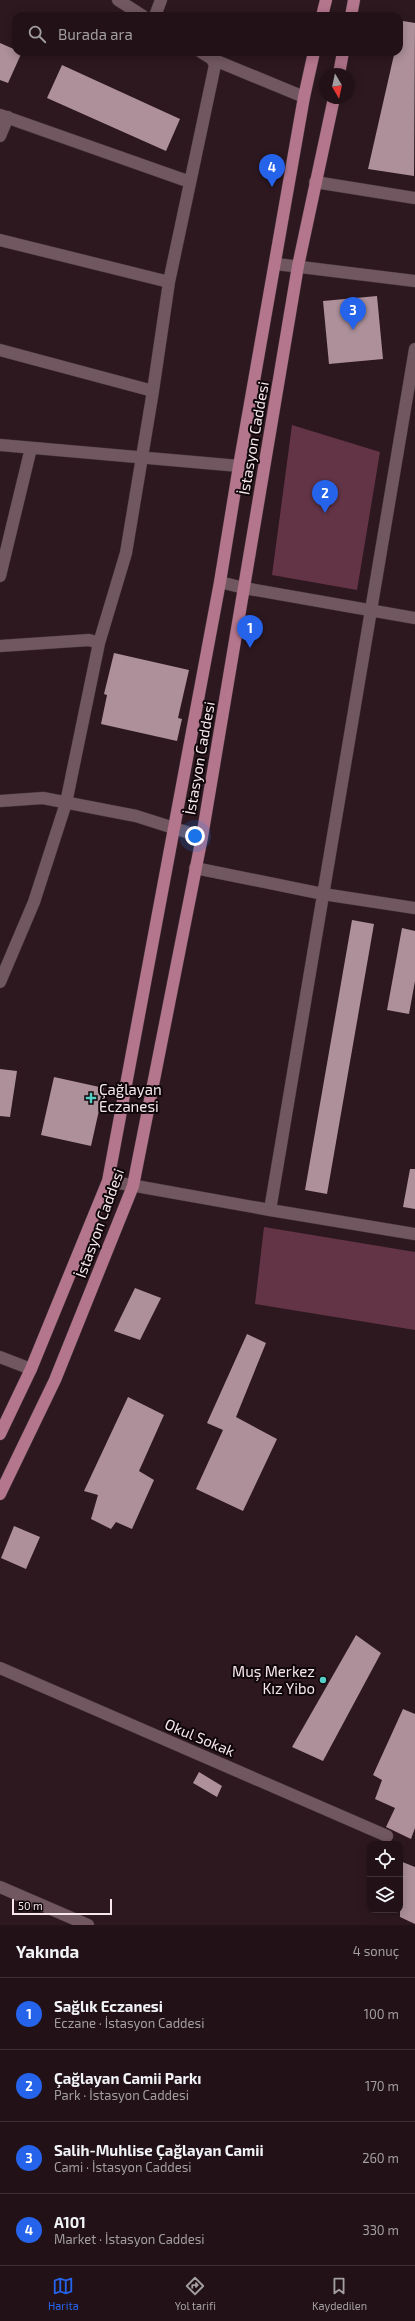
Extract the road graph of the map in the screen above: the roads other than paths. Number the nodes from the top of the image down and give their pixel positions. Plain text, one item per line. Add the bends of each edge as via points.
1 (118, 0) edge
2 (161, 0) edge
3 (326, 0) edge
4 (354, 0) edge
5 (137, 12) edge
6 (156, 12) edge
7 (323, 12) edge
8 (352, 12) edge
9 (207, 56) edge
10 (313, 56) edge
11 (342, 56) edge
12 (212, 59) junction
13 (340, 68) edge
14 (304, 97) junction
15 (333, 104) edge
16 (4, 116) edge
17 (0, 136) edge
18 (190, 182) junction
19 (315, 182) junction
20 (415, 198) edge
21 (0, 240) edge
22 (276, 264) junction
23 (298, 266) junction
24 (415, 281) edge
25 (169, 282) junction
26 (415, 349) edge
27 (0, 350) edge
28 (153, 391) junction
29 (0, 445) edge
30 (31, 448) junction
31 (141, 457) junction
32 (238, 466) junction
33 (0, 576) edge
34 (220, 582) junction
35 (244, 588) junction
36 (370, 612) junction
37 (415, 618) edge
38 (99, 644) junction
39 (0, 646) edge
40 (0, 801) edge
41 (66, 803) junction
42 (174, 828) junction
43 (202, 837) junction
44 (195, 868) junction
45 (323, 894) junction
46 (415, 908) edge
47 (0, 982) edge
48 (108, 1181) junction
49 (133, 1186) junction
50 (270, 1210) junction
51 (415, 1234) edge
52 (0, 1357) edge
53 (31, 1369) junction
54 (0, 1434) edge
55 (0, 1494) edge
56 (0, 1668) edge
57 (387, 1836) dead end
58 (0, 1887) edge
59 (88, 1925) edge

1 - 5 street
2 - 6 street
3 - 7 main road
4 - 8 main road
9 - 12 street
10 - 14 main road, İstasyon Caddesi
11 - 13 main road
12 - 14 street
12 - 18 street via 215,65
14 - 22 main road, İstasyon Caddesi
15 - 19 main road, İstasyon Caddesi
16 - 17 street
16 - 18 street
18 - 25 street
19 - 20 street
19 - 23 main road, İstasyon Caddesi
21 - 25 street
22 - 23 street
22 - 32 main road, İstasyon Caddesi
23 - 24 street
23 - 35 main road, İstasyon Caddesi
25 - 28 street
26 - 36 street
27 - 28 street
28 - 31 street
29 - 30 street
30 - 31 street
30 - 33 street
31 - 32 street
31 - 38 street via 126,553
32 - 34 main road, İstasyon Caddesi
34 - 35 street
34 - 42 main road, İstasyon Caddesi
35 - 36 street
35 - 43 main road, İstasyon Caddesi
36 - 37 street
36 - 45 street
38 - 39 street via 89,640
38 - 41 street
40 - 41 street via 43,798
41 - 42 street via 136,816
41 - 47 street via 34,902
42 - 43 street
42 - 48 main road, İstasyon Caddesi
43 - 44 main road, İstasyon Caddesi
44 - 45 street
44 - 49 main road, İstasyon Caddesi
45 - 46 street
45 - 50 street
48 - 49 street
48 - 53 main road, İstasyon Caddesi
49 - 50 street
49 - 55 main road, İstasyon Caddesi via 55,1380
50 - 51 street
52 - 53 street
53 - 54 main road, İstasyon Caddesi
56 - 57 street, Okul Sokak
58 - 59 street

